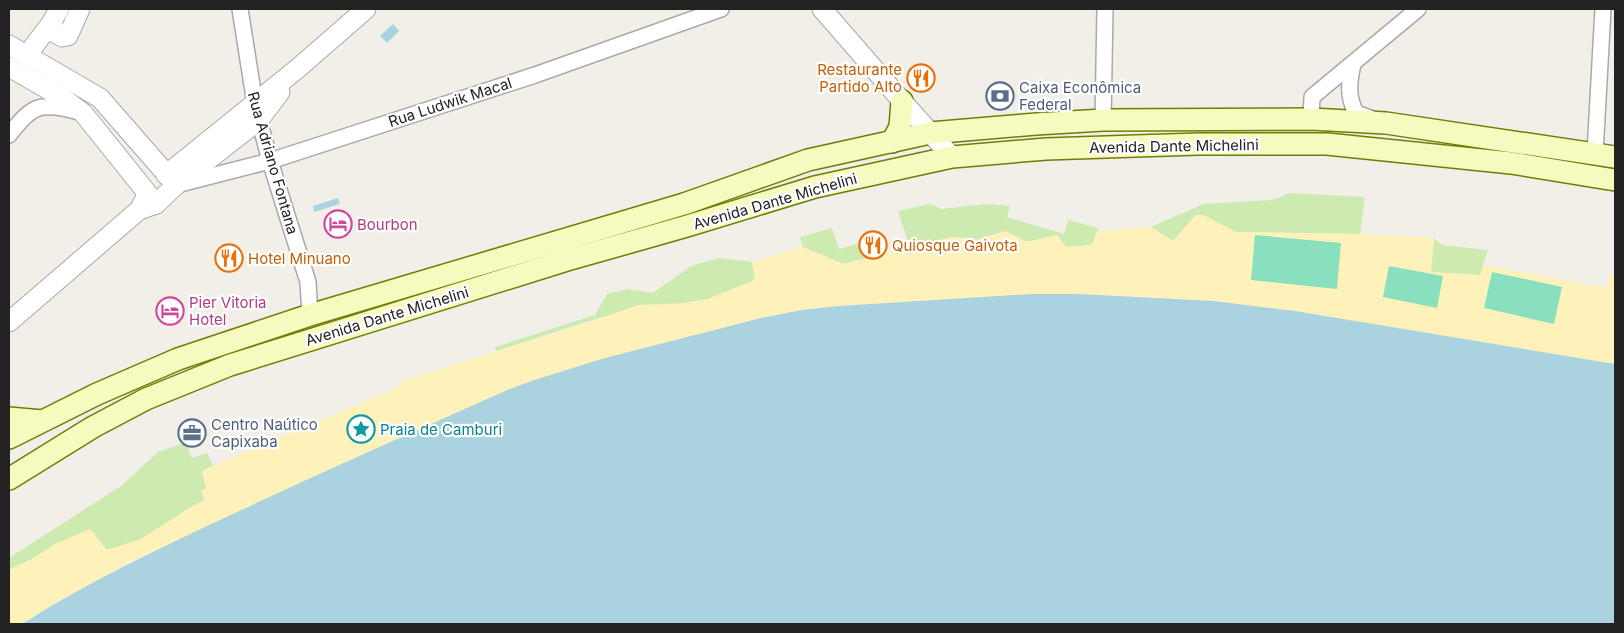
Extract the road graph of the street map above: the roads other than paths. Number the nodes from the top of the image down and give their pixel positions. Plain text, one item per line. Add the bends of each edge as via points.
1 (80, 9) edge
2 (240, 9) edge
3 (366, 9) edge
4 (721, 9) edge
5 (822, 9) edge
6 (1105, 9) edge
7 (1418, 9) edge
8 (1603, 9) edge
9 (56, 15) edge
10 (17, 50) edge
11 (1353, 64) junction
12 (9, 67) edge
13 (902, 101) junction
14 (257, 112) junction
15 (83, 113) junction
16 (1311, 119) junction
17 (1103, 120) junction
18 (1386, 123) junction
19 (930, 133) junction
20 (9, 134) edge
21 (892, 142) junction
22 (1605, 155) edge
23 (952, 157) junction
24 (270, 161) junction
25 (171, 180) junction
26 (1615, 180) edge
27 (148, 203) junction
28 (310, 315) junction
29 (9, 322) edge
30 (79, 403) junction
31 (9, 418) edge
32 (42, 421) junction
33 (93, 427) junction
34 (9, 438) edge
35 (9, 479) edge

1 - 9 street via 68,36 55,33
2 - 14 street, Rua Adriano Fontana
3 - 14 street via 297,69
4 - 24 street, Rua Ludwik Macal via 535,75
5 - 13 street
6 - 17 street
7 - 11 street
8 - 22 street
9 - 10 street
10 - 25 street via 100,98
11 - 16 street via 1312,97
11 - 18 street via 1349,88 1356,113
12 - 15 street via 64,98
13 - 19 street
13 - 21 main road via 900,127
14 - 24 street, Rua Adriano Fontana
14 - 25 street
15 - 20 street via 54,106 38,107
15 - 27 street
16 - 17 main road, Avenida Dante Michelini
16 - 18 main road, Avenida Dante Michelini
17 - 19 main road, Avenida Dante Michelini
18 - 22 main road, Avenida Dante Michelini
19 - 21 main road, Avenida Dante Michelini
19 - 23 street
21 - 28 main road, Avenida Dante Michelini via 808,160 684,204
23 - 26 main road, Avenida Dante Michelini via 1046,149 1327,144 1511,163
23 - 33 main road, Avenida Dante Michelini via 815,187 558,263 230,366 146,399
24 - 25 street, Rua Ludwik Macal
24 - 28 street, Rua Adriano Fontana via 308,282
25 - 27 street
27 - 29 street
28 - 30 main road, Avenida Dante Michelini via 178,359
30 - 32 main road, Avenida Dante Michelini
30 - 33 main road
31 - 32 main road
32 - 34 main road, Avenida Dante Michelini
33 - 35 main road, Avenida Dante Michelini

